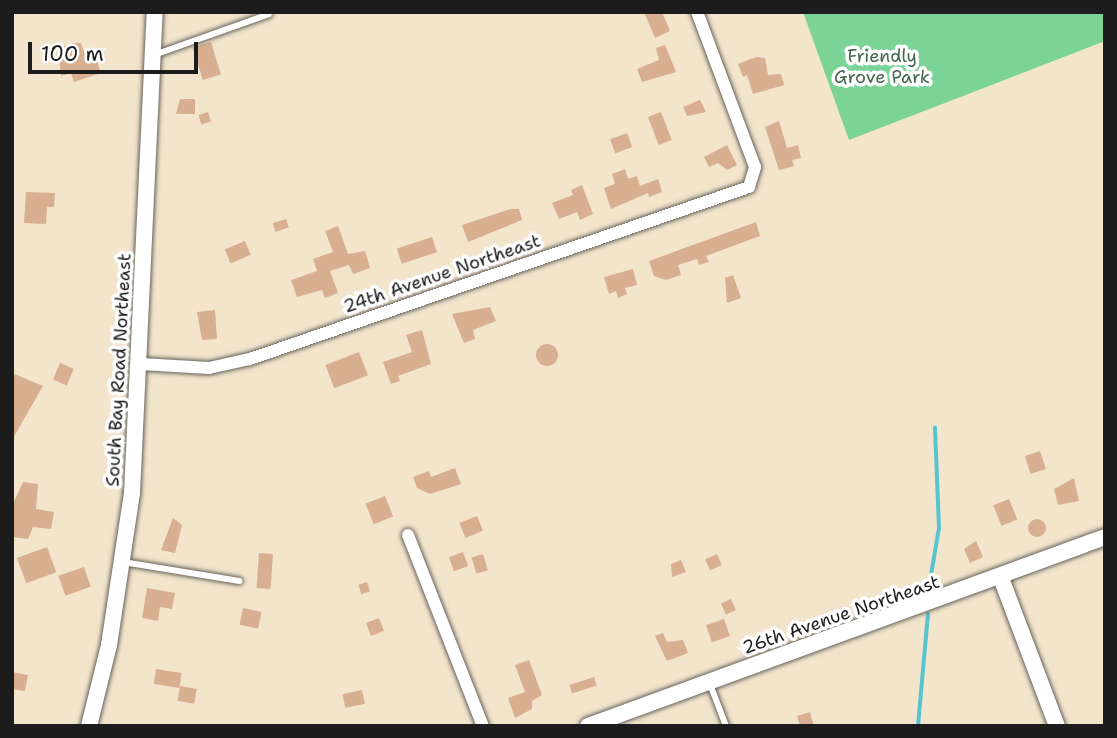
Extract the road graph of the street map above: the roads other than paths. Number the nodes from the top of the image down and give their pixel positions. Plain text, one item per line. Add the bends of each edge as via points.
1 (155, 12) edge
2 (697, 12) edge
3 (269, 13) edge
4 (152, 56) junction
5 (141, 364) junction
6 (408, 536) dead end
7 (1105, 537) edge
8 (123, 562) junction
9 (1001, 578) junction
10 (239, 581) dead end
11 (709, 682) junction
12 (89, 726) edge
13 (483, 726) edge
14 (587, 726) edge
15 (726, 726) edge
16 (1058, 726) edge

1 - 4 street, South Bay Road Northeast
2 - 5 street, 24th Avenue Northeast via 755,167 749,187 250,359 209,368
3 - 4 lane
4 - 5 street, South Bay Road Northeast
5 - 8 street, South Bay Road Northeast
6 - 13 street
7 - 9 street, 26th Avenue Northeast
8 - 10 lane
8 - 12 street, South Bay Road Northeast
9 - 11 street, 26th Avenue Northeast
9 - 16 street
11 - 14 street, 26th Avenue Northeast
11 - 15 lane

